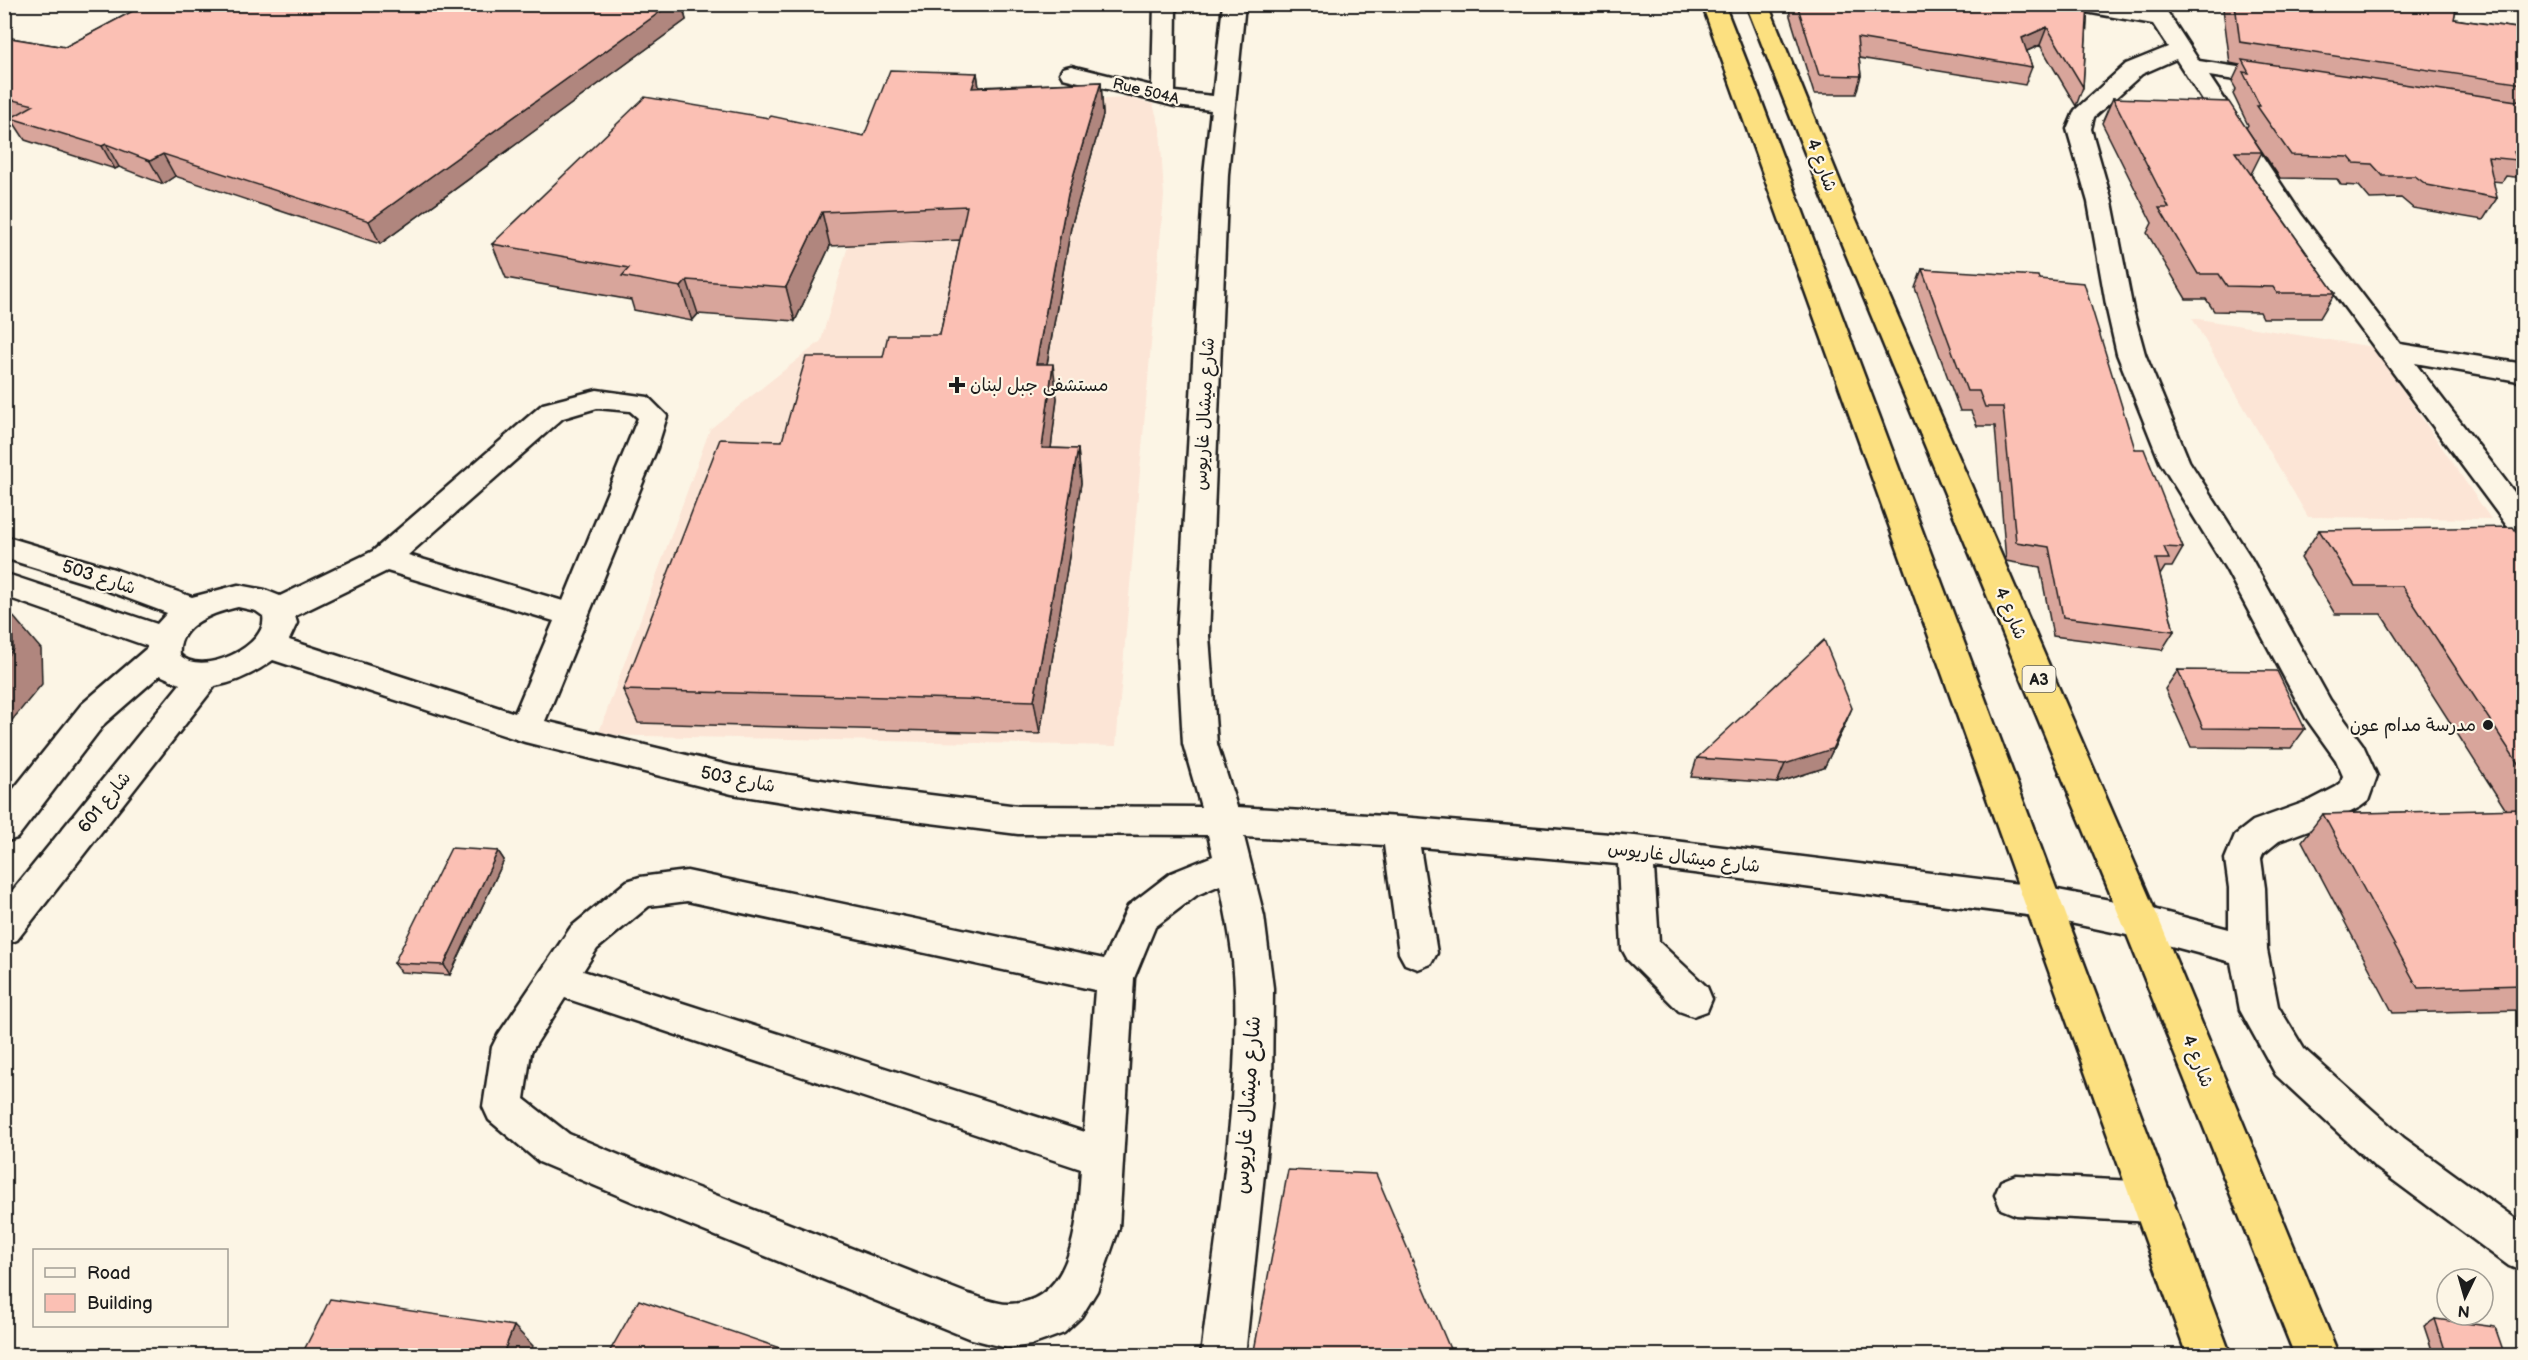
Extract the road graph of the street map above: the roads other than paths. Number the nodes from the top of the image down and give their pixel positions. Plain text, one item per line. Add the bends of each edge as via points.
1 (1165, 4) edge
2 (1234, 4) edge
3 (1713, 4) edge
4 (1757, 4) edge
5 (2075, 4) edge
6 (2156, 12) edge
7 (2185, 58) junction
8 (1071, 73) dead end
9 (2305, 83) edge
10 (1163, 95) junction
11 (1222, 104) junction
12 (2392, 351) junction
13 (2523, 373) edge
14 (2523, 527) edge
15 (4, 547) edge
16 (384, 559) junction
17 (4, 584) edge
18 (193, 610) junction
19 (278, 611) junction
20 (572, 615) junction
21 (268, 646) junction
22 (163, 647) junction
23 (205, 676) junction
24 (525, 729) junction
25 (1222, 820) junction
26 (4, 828) edge
27 (1400, 831) junction
28 (1635, 851) junction
29 (1233, 864) junction
30 (2042, 902) junction
31 (2141, 922) junction
32 (4, 929) edge
33 (2248, 950) junction
34 (1418, 953) dead end
35 (1115, 978) junction
36 (557, 979) junction
37 (1693, 999) dead end
38 (1102, 1157) junction
39 (2016, 1195) dead end
40 (2154, 1202) junction
41 (2523, 1251) edge
42 (1222, 1356) edge
43 (2209, 1356) edge
44 (2317, 1356) edge

1 - 10 street
2 - 11 street, شارع ميشال غاريوس
3 - 30 highway
4 - 31 highway, شارع 4 / A3 via 1845,223
5 - 6 street
6 - 7 street
7 - 9 street
7 - 12 street via 2291,218
7 - 33 street via 2134,69 2083,115 2079,129 2100,202 2120,310 2131,354 2175,462 2240,566 2318,709 2350,754 2360,776 2356,791 2348,797 2266,831 2248,845 2243,859
8 - 10 street, Rue 504A
10 - 11 street, Rue 504A
11 - 25 street, شارع ميشال غاريوس via 1193,636 1200,744
12 - 13 street
12 - 14 street
15 - 18 street, شارع 503
16 - 19 street
16 - 20 street
16 - 20 street via 553,411 597,399 638,403 653,416
17 - 22 street, شارع 503
18 - 19 street via 215,600 238,596 258,597
18 - 22 street via 175,624
19 - 21 street via 279,631
20 - 24 street
21 - 23 street via 251,661
21 - 24 street, شارع 503
22 - 23 street via 169,667 184,675
22 - 26 street via 93,714
23 - 32 street, شارع 601
24 - 25 street, شارع 503 via 732,780 871,802 1018,820
25 - 27 street, شارع ميشال غاريوس
25 - 29 street, شارع ميشال غاريوس
27 - 28 street, شارع ميشال غاريوس
27 - 34 street
28 - 30 street, شارع ميشال غاريوس
28 - 37 street via 1641,949
29 - 35 street via 1184,884 1141,917
29 - 42 street, شارع ميشال غاريوس via 1245,916 1255,1034 1252,1098
30 - 31 street, شارع ميشال غاريوس
30 - 40 highway
31 - 33 street, شارع ميشال غاريوس
31 - 44 highway, شارع 4 / A3
33 - 41 street via 2259,1010 2290,1062 2389,1152
35 - 36 street via 687,886 640,892 584,938
35 - 38 street
36 - 38 street
36 - 38 street via 512,1047 503,1107 554,1148 968,1316 1007,1326 1030,1323 1048,1317 1066,1302 1082,1276 1098,1228
39 - 40 street
40 - 43 highway

